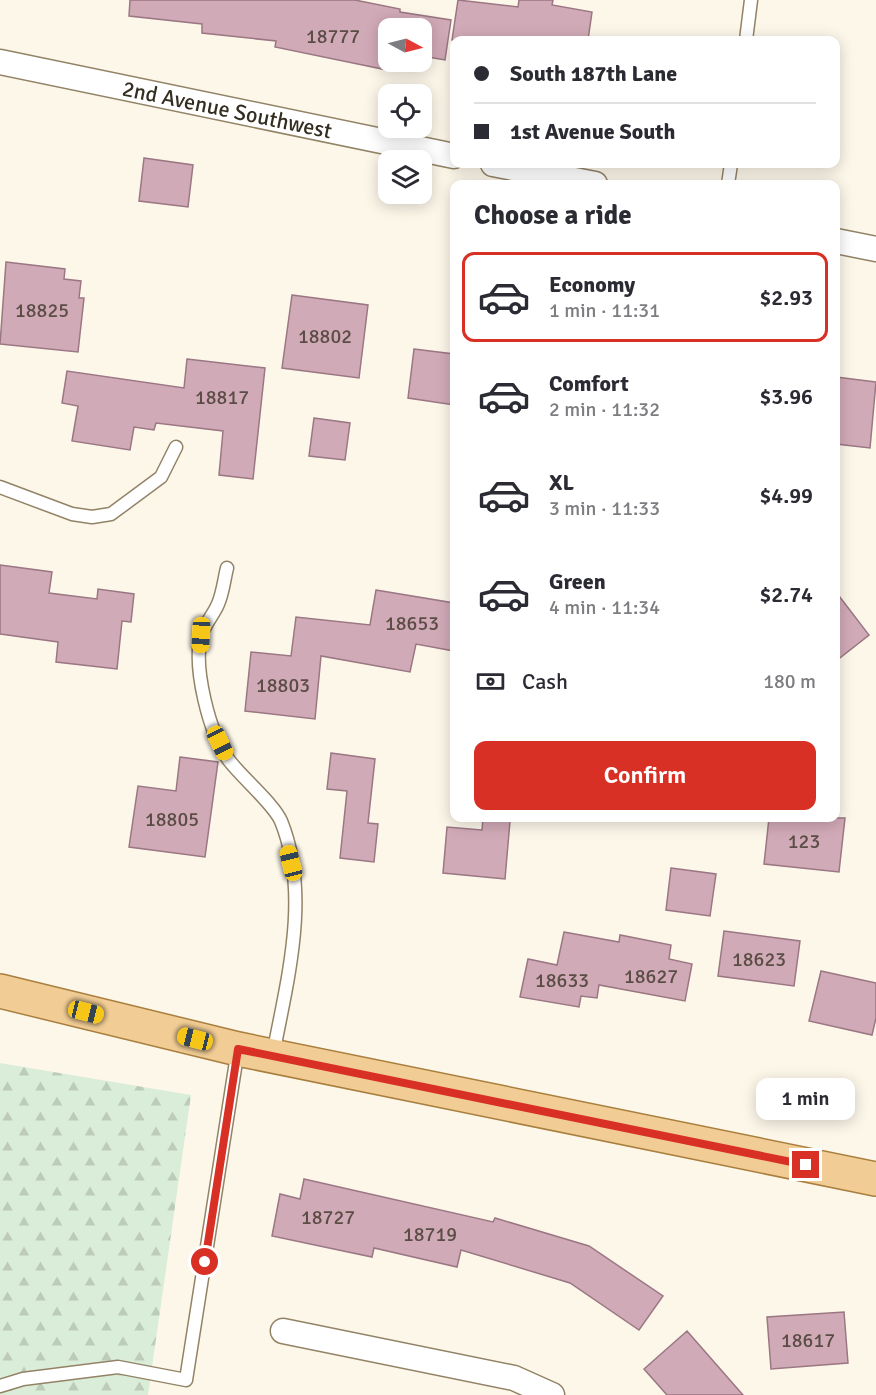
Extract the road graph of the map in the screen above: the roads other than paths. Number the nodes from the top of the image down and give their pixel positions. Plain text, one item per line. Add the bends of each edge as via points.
1 (751, 0) edge
2 (746, 36) edge
3 (0, 62) edge
4 (450, 155) edge
5 (513, 168) edge
6 (575, 180) edge
7 (840, 242) edge
8 (876, 249) edge
9 (176, 447) dead end
10 (0, 487) edge
11 (227, 568) dead end
12 (0, 991) edge
13 (238, 1049) junction
14 (273, 1056) junction
15 (876, 1179) edge
16 (282, 1330) dead end
17 (0, 1386) edge
18 (552, 1395) edge

1 - 2 lane
3 - 4 street, 2nd Avenue Southwest
5 - 6 street
7 - 8 street
9 - 10 lane via 161,477 111,514 72,514
11 - 14 lane via 219,603 201,635 202,686 213,728 227,758 280,820 296,885 288,974
12 - 13 main road
13 - 14 main road
13 - 17 lane via 186,1380 118,1367 23,1379
14 - 15 main road
16 - 18 street via 514,1378

